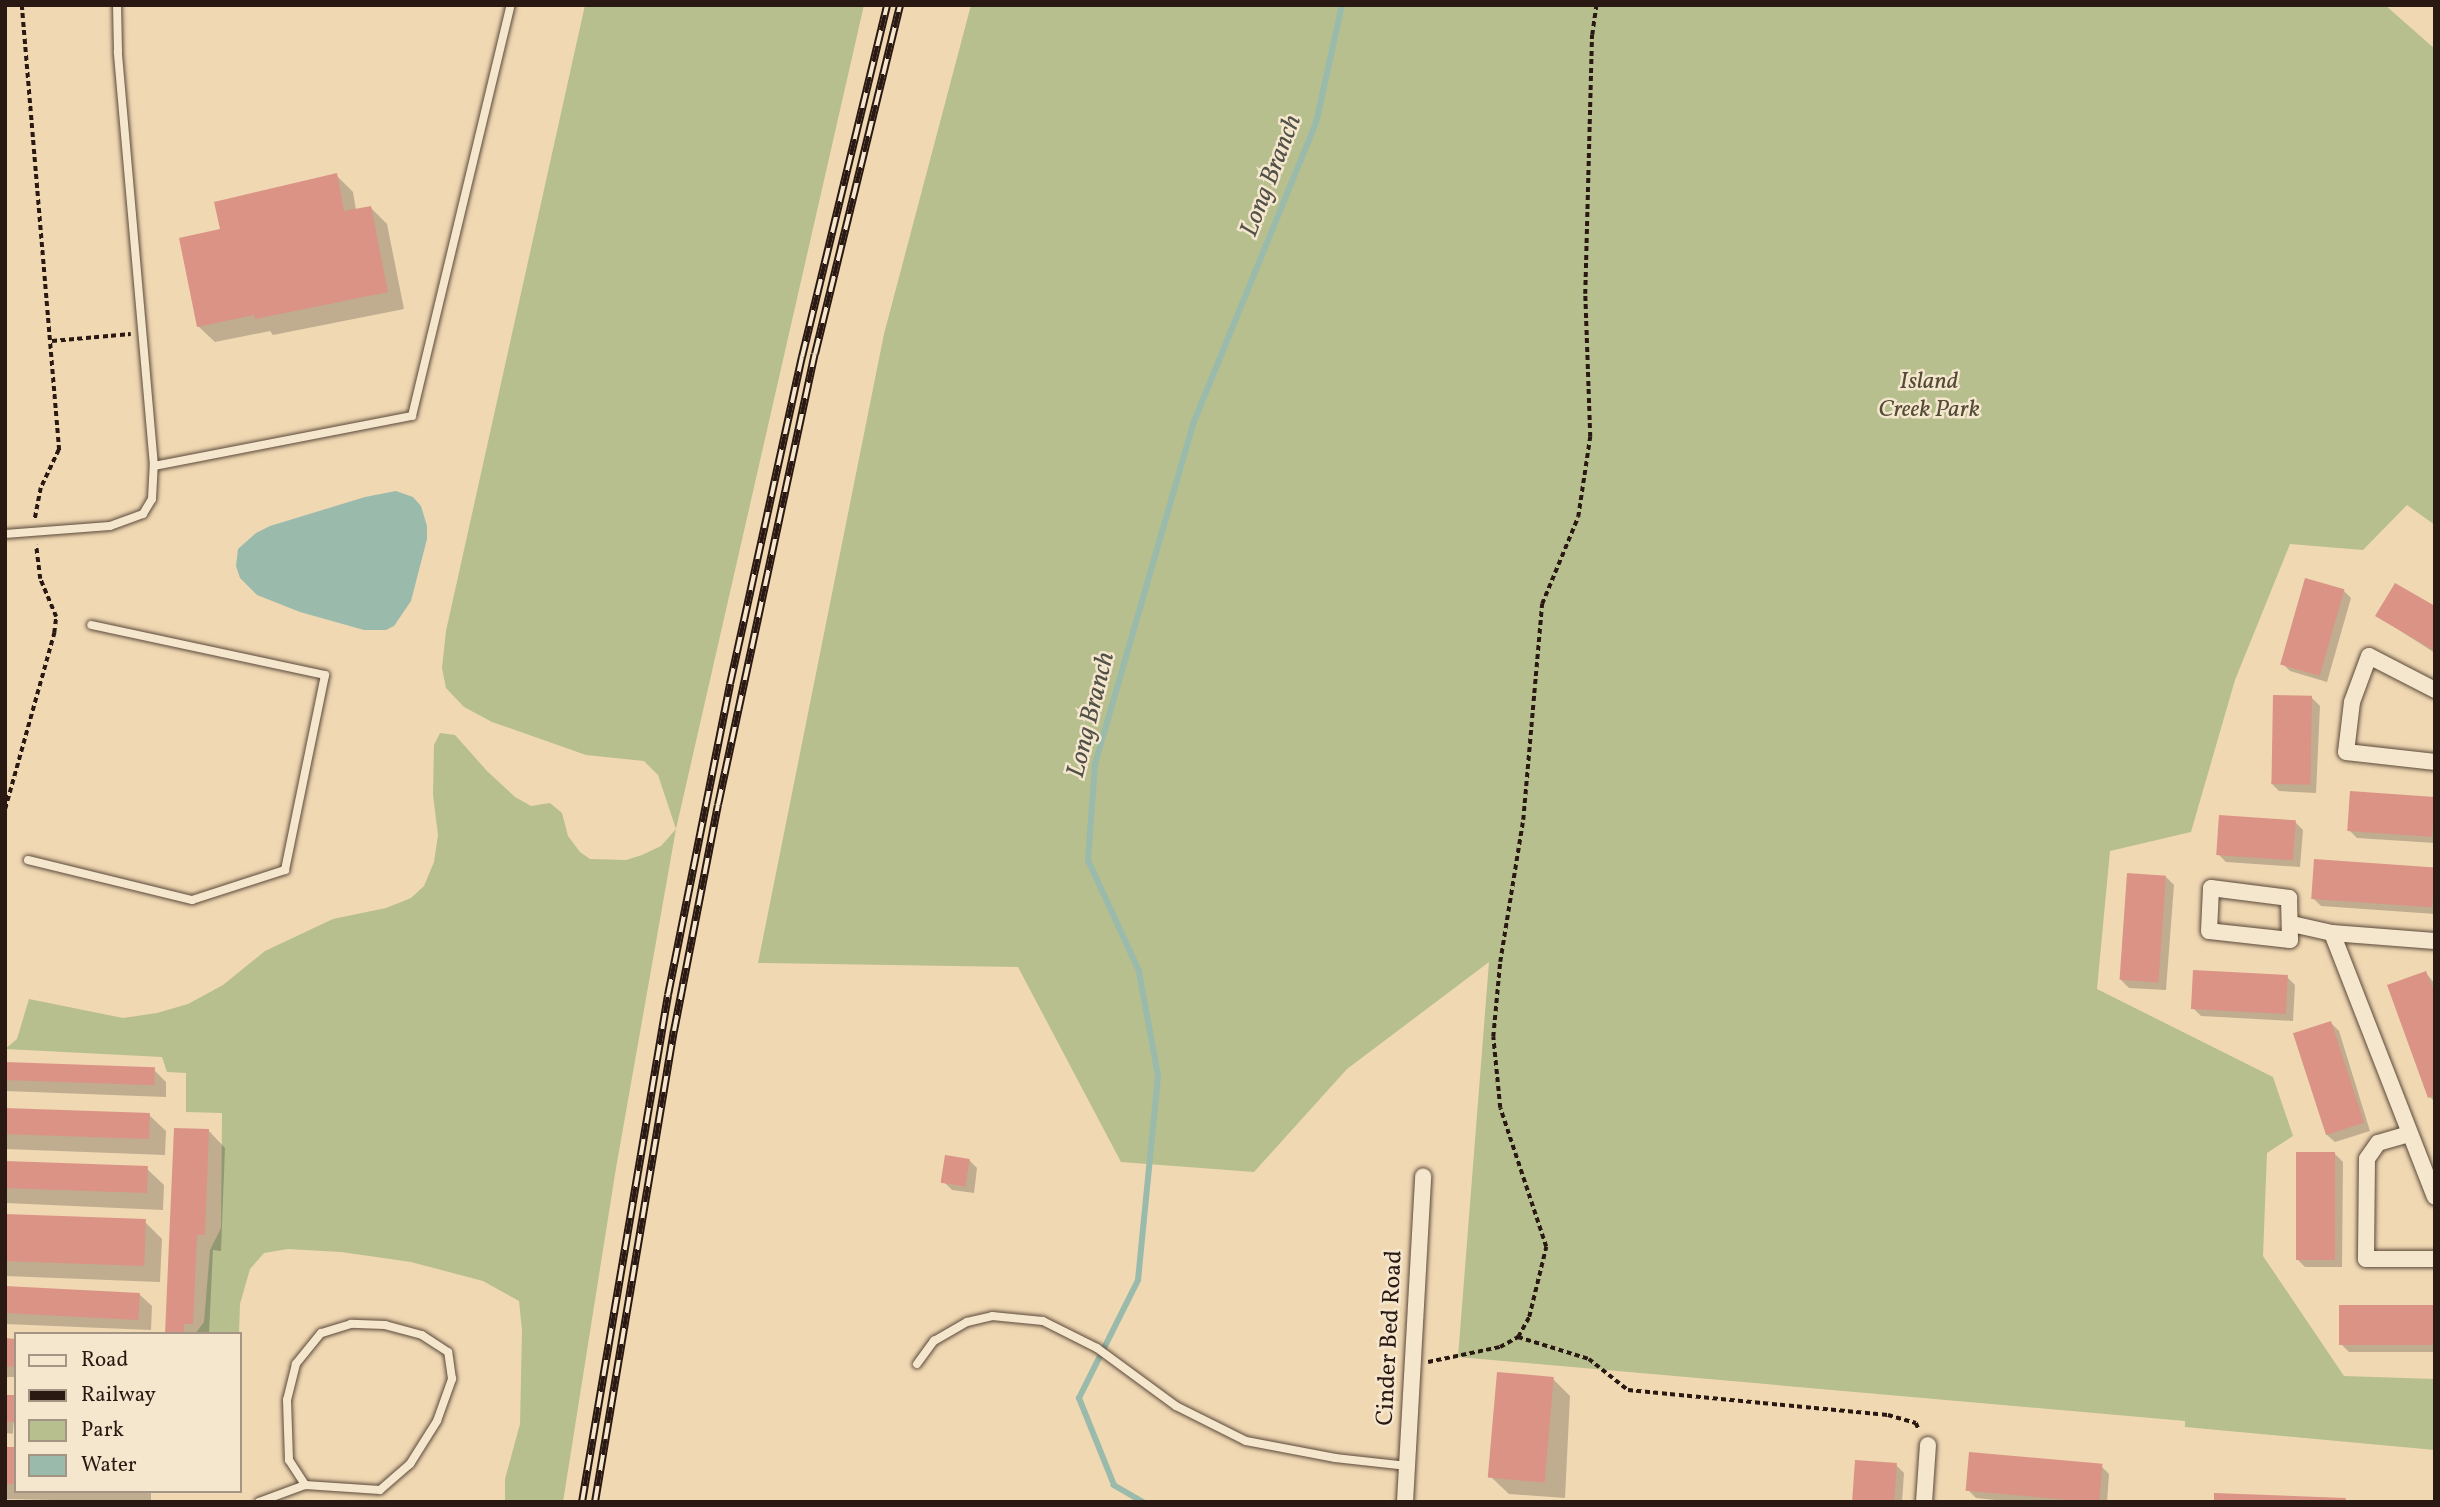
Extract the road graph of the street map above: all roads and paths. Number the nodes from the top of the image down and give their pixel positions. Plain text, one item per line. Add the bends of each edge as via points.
1 (22, 5) edge
2 (117, 5) edge
3 (511, 5) edge
4 (1596, 5) edge
5 (144, 333) junction
6 (51, 341) junction
7 (154, 466) junction
8 (35, 532) junction
9 (5, 534) edge
10 (91, 625) dead end
11 (2435, 690) edge
12 (2435, 762) edge
13 (5, 808) edge
14 (28, 860) dead end
15 (2292, 924) junction
16 (2332, 933) junction
17 (2435, 941) edge
18 (2409, 1134) junction
19 (1423, 1176) dead end
20 (2435, 1197) edge
21 (2435, 1259) edge
22 (1518, 1337) junction
23 (916, 1364) dead end
24 (1410, 1367) junction
25 (1928, 1445) joint
26 (1408, 1466) junction
27 (304, 1485) junction
28 (259, 1502) edge
29 (1405, 1502) edge
30 (1924, 1502) edge

1 - 6 path
2 - 5 lane
3 - 7 lane via 412,416
4 - 22 path via 1585,294 1590,437 1577,517 1542,604 1523,820 1493,1037 1500,1108 1546,1247 1529,1317
5 - 6 path
5 - 7 lane
6 - 8 path via 58,450 41,488
7 - 8 lane via 149,508 133,520 101,528
8 - 9 lane
8 - 13 path via 40,579 56,617
10 - 14 lane via 325,675 285,870 192,900
11 - 12 street via 2368,656 2352,702 2346,752
15 - 15 street via 2289,898 2211,888 2209,932 2290,940
15 - 16 street
16 - 17 street
16 - 18 street
18 - 20 street
18 - 21 street via 2378,1143 2367,1159 2366,1259
19 - 24 street, Cinder Bed Road
22 - 24 path via 1500,1347
22 - 25 path via 1589,1359 1628,1390 1888,1415 1916,1423
23 - 26 lane via 934,1341 967,1322 992,1316 1043,1321 1097,1348 1176,1406 1246,1441
24 - 26 street, Cinder Bed Road
25 - 30 street
26 - 29 street, Cinder Bed Road
27 - 27 lane via 380,1490 410,1464 437,1421 452,1379 448,1352 422,1335 386,1325 351,1324 321,1334 296,1364 287,1400 289,1460
27 - 28 lane

